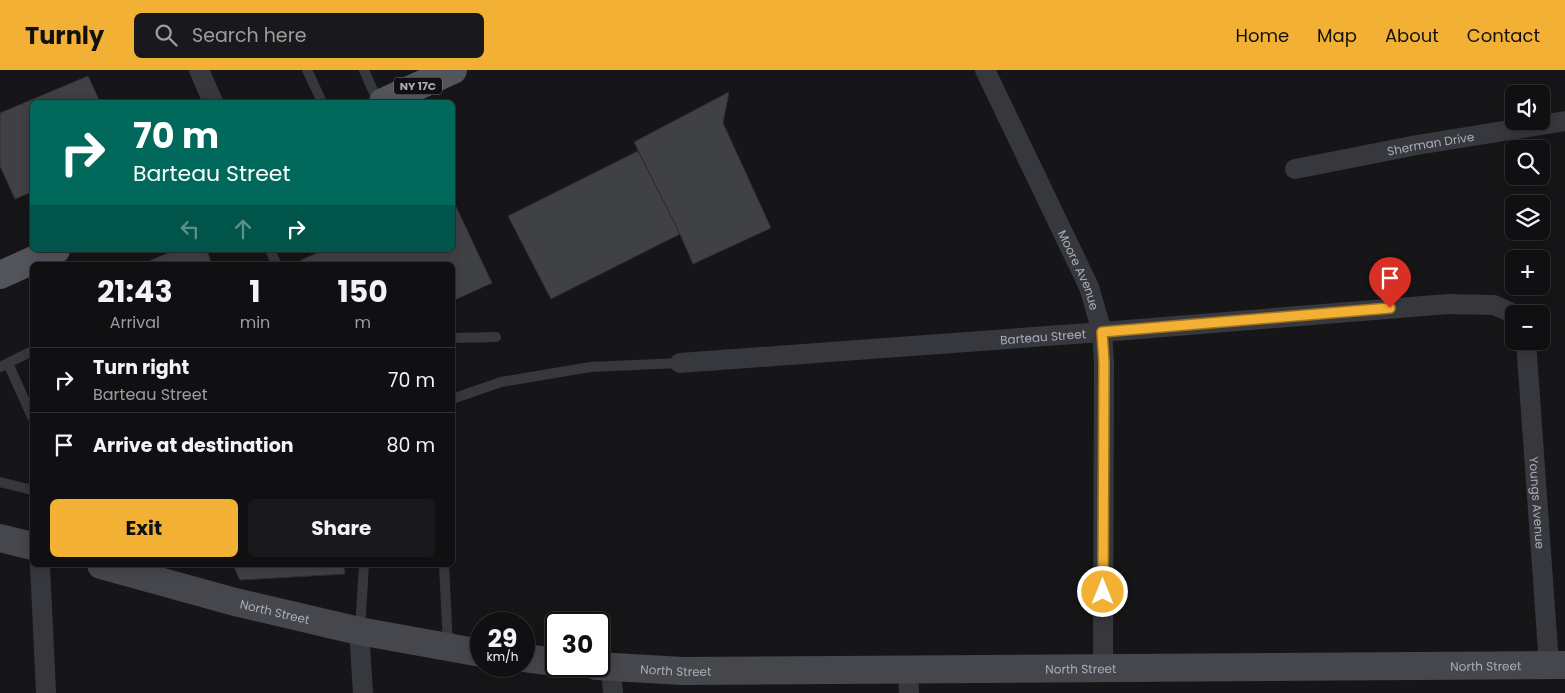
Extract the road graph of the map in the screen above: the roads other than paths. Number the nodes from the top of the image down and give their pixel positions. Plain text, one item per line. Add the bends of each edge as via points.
1 (199, 70) edge
2 (307, 70) edge
3 (364, 70) edge
4 (453, 70) edge
5 (985, 70) edge
6 (212, 100) edge
7 (321, 100) edge
8 (382, 100) edge
9 (387, 100) edge
10 (1565, 121) edge
11 (1295, 170) dead end
12 (30, 263) edge
13 (0, 275) edge
14 (1505, 309) edge
15 (1102, 332) junction
16 (496, 337) dead end
17 (455, 338) edge
18 (1527, 350) edge
19 (30, 352) edge
20 (680, 363) joint
21 (4, 365) edge
22 (455, 398) edge
23 (30, 413) edge
24 (0, 482) edge
25 (30, 490) edge
26 (0, 538) edge
27 (30, 546) edge
28 (40, 567) edge
29 (108, 567) edge
30 (364, 567) edge
31 (444, 567) edge
32 (359, 631) junction
33 (448, 647) junction
34 (470, 650) edge
35 (1557, 665) edge
36 (1103, 668) junction
37 (610, 676) edge
38 (909, 682) edge
39 (46, 693) edge
40 (363, 693) edge

1 - 6 street
2 - 7 lane
3 - 8 lane
4 - 9 main road, NY 17C
5 - 15 street, Moore Avenue via 1090,287
10 - 11 street, Sherman Drive via 1417,145
12 - 13 main road
14 - 15 street, Barteau Street via 1494,305 1448,304
15 - 20 street, Barteau Street
15 - 36 street, Moore Avenue
16 - 17 lane
18 - 35 street, Youngs Avenue
19 - 21 lane
20 - 22 lane via 590,367 501,382
21 - 23 lane
24 - 25 lane
26 - 27 street
28 - 39 street
29 - 32 street, North Street via 235,602
30 - 32 lane
31 - 33 lane
32 - 33 street, North Street
32 - 40 street
33 - 34 street, North Street
35 - 36 street, North Street
36 - 38 street, North Street
37 - 38 street, North Street via 683,671

